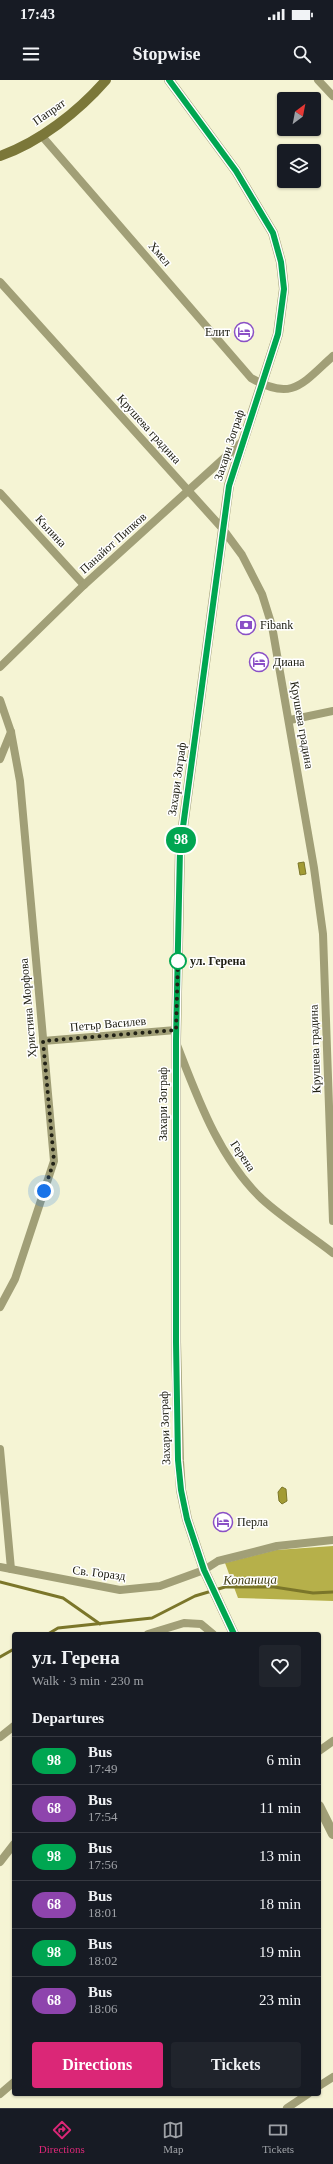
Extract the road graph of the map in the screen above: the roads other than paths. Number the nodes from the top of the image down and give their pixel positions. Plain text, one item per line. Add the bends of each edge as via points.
1 (106, 80) edge
2 (169, 80) edge
3 (318, 80) edge
4 (333, 96) edge
5 (42, 135) junction
6 (0, 156) edge
7 (0, 282) edge
8 (333, 356) edge
9 (263, 385) junction
10 (245, 439) junction
11 (188, 490) junction
12 (0, 493) edge
13 (222, 528) junction
14 (84, 585) junction
15 (0, 667) edge
16 (0, 700) edge
17 (333, 711) edge
18 (290, 720) junction
19 (11, 732) junction
20 (0, 759) edge
21 (176, 1030) junction
22 (176, 1040) junction
23 (43, 1041) junction
24 (333, 1221) edge
25 (333, 1253) edge
26 (0, 1308) edge
27 (0, 1449) edge
28 (333, 1540) edge
29 (0, 1567) edge
30 (12, 1569) junction
31 (206, 1575) junction
32 (155, 1632) edge
33 (211, 1632) edge
34 (233, 1632) edge
35 (12, 1728) edge
36 (0, 1737) edge
37 (333, 1741) edge
38 (321, 1750) edge
39 (321, 1810) edge
40 (333, 1834) edge
41 (12, 1846) edge
42 (1, 1857) edge
43 (333, 2077) edge
44 (12, 2084) edge
45 (321, 2085) edge
46 (0, 2094) edge
47 (305, 2096) edge
48 (287, 2108) edge

1 - 5 main road, Папрат via 88,99
2 - 9 street, Захари Зограф via 236,171 273,233 281,262 284,296 278,334
3 - 4 street
5 - 6 main road, Папрат
5 - 9 street, Хмел via 250,378
7 - 11 street, Крушева градина
8 - 9 street via 302,384 292,389
9 - 10 street, Захари Зограф
10 - 11 street, Панайот Пипков
10 - 13 street, Захари Зограф via 229,486
11 - 13 street, Крушева градина
11 - 14 street, Панайот Пипков
12 - 14 street, Къпина
13 - 18 street, Крушева градина via 242,555 262,594 272,626
13 - 21 street, Захари Зограф via 180,849
14 - 15 street, Панайот Пипков
16 - 19 street, Христина Морфова
17 - 18 street
18 - 24 street, Крушева градина via 323,934
19 - 20 street
19 - 23 street, Христина Морфова via 20,780
21 - 22 street, Захари Зограф
21 - 23 street, Петър Василев
22 - 25 street, Герена via 201,1107 216,1138 248,1185 263,1200
22 - 31 street, Захари Зограф via 178,1460 187,1519
23 - 26 street, Христина Морфова via 54,1161 15,1279
27 - 30 street
28 - 31 street, Св. Горазд via 277,1546 218,1561
29 - 30 street, Св. Горазд
30 - 31 street, Св. Горазд via 120,1590 160,1586
31 - 34 street, Захари Зограф
32 - 33 street via 184,1623 201,1624
35 - 36 street
37 - 38 street
39 - 40 street
41 - 42 street
43 - 45 street
44 - 46 street
47 - 48 street

